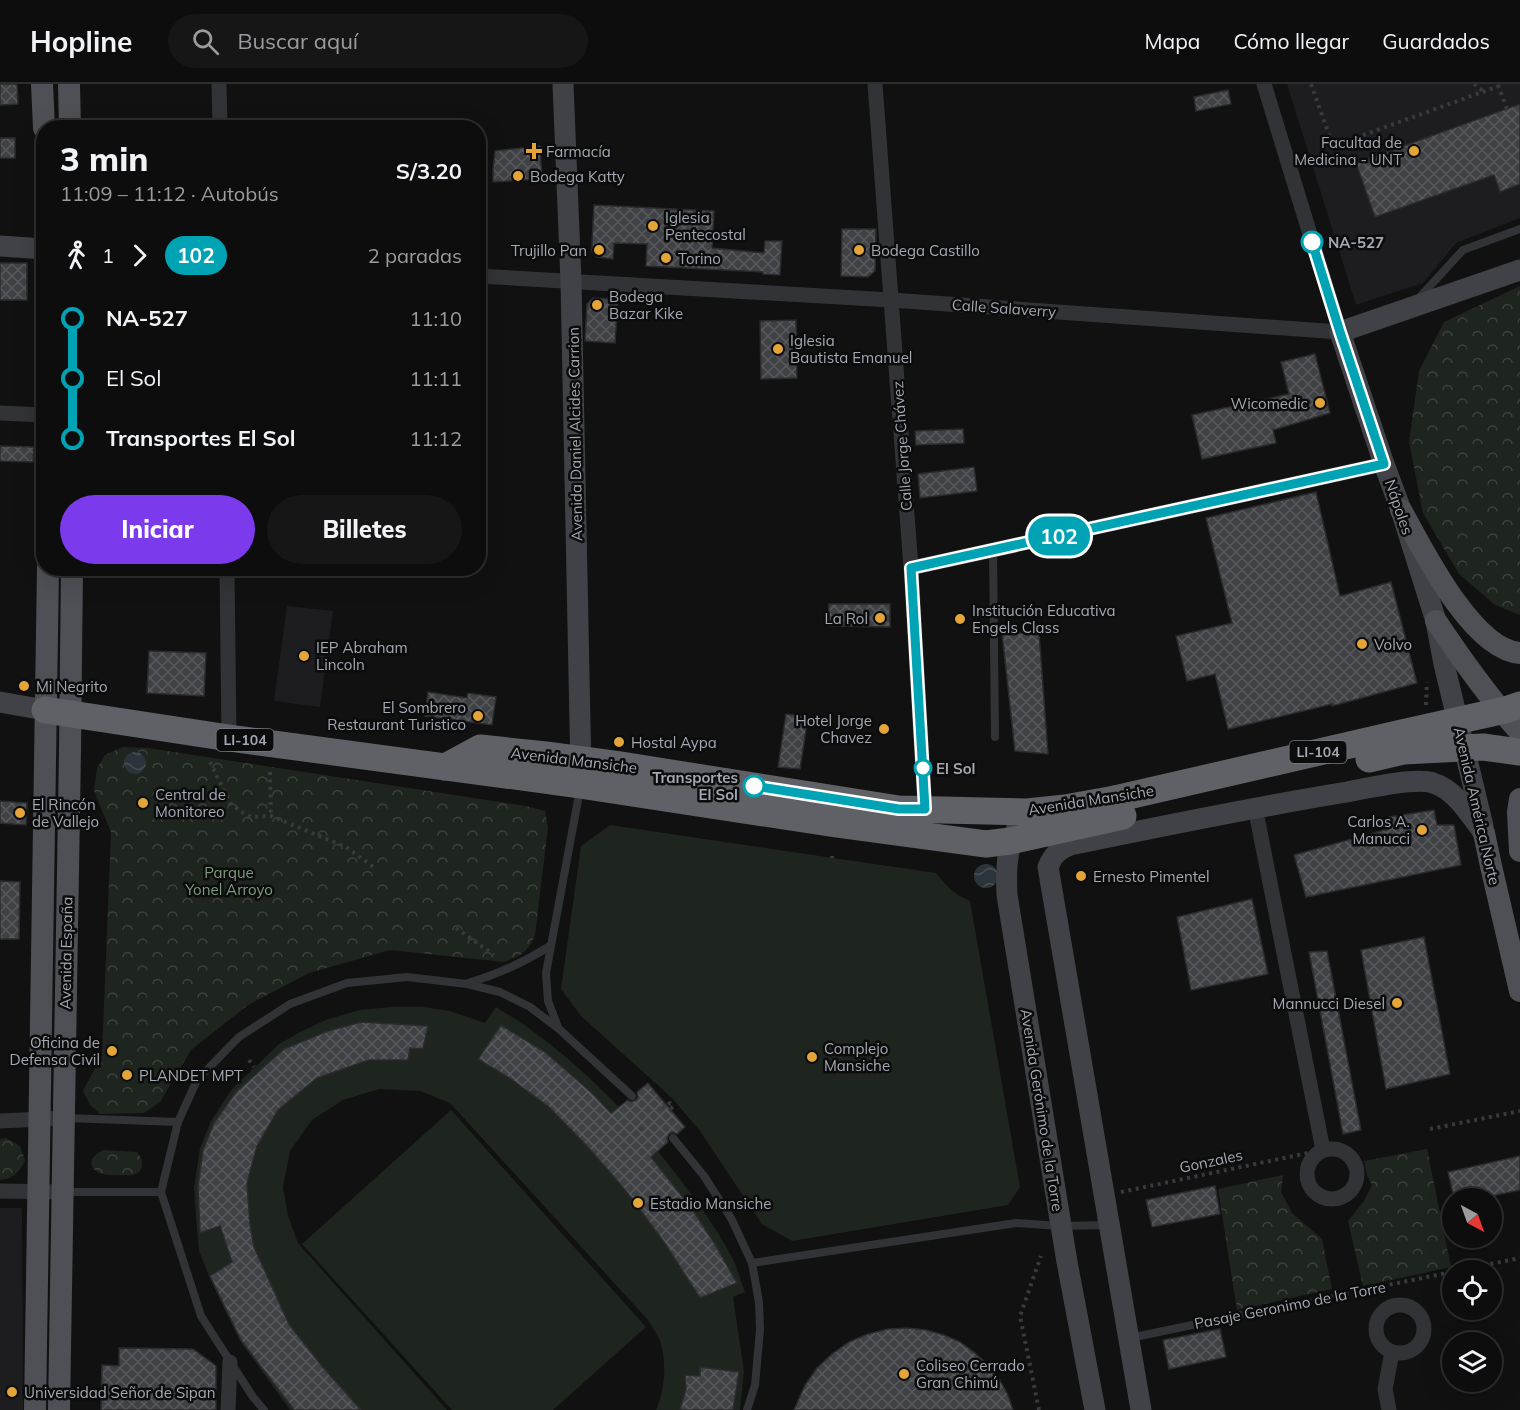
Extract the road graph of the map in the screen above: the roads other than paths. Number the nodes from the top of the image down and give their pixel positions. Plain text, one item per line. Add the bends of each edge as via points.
1 (42, 84) edge
2 (69, 84) edge
3 (219, 84) edge
4 (563, 84) edge
5 (875, 84) edge
6 (1264, 84) edge
7 (44, 120) edge
8 (70, 120) edge
9 (220, 120) edge
10 (1520, 229) edge
11 (0, 246) edge
12 (36, 248) edge
13 (1520, 270) edge
14 (486, 276) edge
15 (571, 281) junction
16 (891, 300) junction
17 (1410, 308) junction
18 (1340, 332) junction
19 (0, 413) edge
20 (36, 415) edge
21 (1384, 464) junction
22 (1401, 510) junction
23 (993, 550) junction
24 (911, 568) junction
25 (49, 576) edge
26 (71, 576) edge
27 (227, 576) edge
28 (1436, 621) junction
29 (1520, 653) edge
30 (0, 702) edge
31 (1520, 705) edge
32 (58, 712) junction
33 (1520, 732) edge
34 (995, 737) dead end
35 (229, 738) junction
36 (1520, 752) edge
37 (581, 772) junction
38 (1520, 800) edge
39 (1255, 807) junction
40 (1119, 808) junction
41 (925, 809) junction
42 (1027, 812) junction
43 (1485, 833) junction
44 (1010, 842) junction
45 (1520, 847) edge
46 (550, 946) junction
47 (467, 984) junction
48 (1520, 992) edge
49 (559, 1029) junction
50 (632, 1096) dead end
51 (64, 1118) junction
52 (39, 1119) junction
53 (0, 1121) edge
54 (178, 1122) junction
55 (673, 1138) dead end
56 (1323, 1150) road end
57 (0, 1191) edge
58 (38, 1192) junction
59 (62, 1192) junction
60 (161, 1192) junction
61 (1110, 1225) junction
62 (1061, 1226) junction
63 (752, 1263) junction
64 (1240, 1315) road end
65 (1128, 1338) junction
66 (1392, 1352) dead end
67 (230, 1362) junction
68 (35, 1410) edge
69 (58, 1410) edge
70 (228, 1410) edge
71 (264, 1410) edge
72 (747, 1410) edge
73 (1095, 1410) edge
74 (1141, 1410) edge
75 (1389, 1410) edge

1 - 7 main road
2 - 8 main road
3 - 9 street
4 - 15 main road, Avenida Daniel Alcides Carrion
5 - 16 street, Calle Jorge Chávez
6 - 18 street, Nápoles
10 - 17 lane via 1463,250
11 - 12 main road
13 - 17 main road, Calle Salaverry
14 - 15 street, Calle Salaverry
15 - 16 street, Calle Salaverry
15 - 37 main road, Avenida Daniel Alcides Carrion
16 - 18 street, Calle Salaverry
16 - 24 street, Calle Jorge Chávez
17 - 18 main road, Calle Salaverry
18 - 21 main road, Nápoles
19 - 20 street
21 - 22 main road, Nápoles
21 - 23 street
22 - 28 main road, Nápoles
22 - 29 main road via 1462,612 1487,639
23 - 24 street
23 - 34 lane
24 - 41 street, Calle Jorge Chávez
25 - 32 main road, Avenida España
26 - 32 main road, Avenida España
27 - 35 street
28 - 33 main road via 1498,709
28 - 43 main road, Avenida América Norte
30 - 32 main road
31 - 40 highway, Avenida Mansiche / LI-104, bridge via 1390,735
32 - 35 highway, Avenida Mansiche / LI-104
32 - 51 main road, Avenida España
32 - 52 main road, Avenida España
35 - 37 highway, Avenida Mansiche / LI-104 via 446,767 480,748
36 - 40 highway, Avenida Mansiche, bridge via 1483,747 1402,751
37 - 41 highway, Avenida Mansiche / LI-104
37 - 44 highway, Avenida Mansiche / LI-104 via 836,824 986,844
37 - 46 lane
38 - 45 main road
39 - 43 main road via 1391,784 1432,782 1458,800
39 - 56 street
39 - 61 main road via 1070,845 1053,856 1048,867
40 - 42 highway, Avenida Mansiche / LI-104
40 - 44 highway, Avenida Mansiche
41 - 42 highway, Avenida Mansiche / LI-104
42 - 44 main road, Avenida Gerónimo de la Torre
43 - 48 main road, Avenida América Norte
44 - 62 main road, Avenida Gerónimo de la Torre via 1007,895
46 - 47 lane via 510,969
46 - 49 lane via 546,973 548,1001
47 - 49 lane via 500,992 530,1007
47 - 54 lane via 407,977 347,983 290,1004 239,1037 197,1080
49 - 50 lane
51 - 52 street
51 - 54 lane
51 - 59 main road, Avenida España
52 - 53 street
52 - 58 main road, Avenida España
54 - 60 lane
55 - 63 lane via 731,1218
57 - 58 street
58 - 59 street
58 - 68 main road, Avenida España
59 - 60 lane
59 - 69 main road, Avenida España
60 - 67 lane via 201,1316
61 - 62 lane
61 - 65 main road
62 - 63 lane via 1016,1223
62 - 73 main road, Avenida Gerónimo de la Torre
63 - 72 lane via 760,1330 755,1385
64 - 65 lane, Pasaje Geronimo de la Torre
65 - 74 main road
66 - 75 street via 1385,1389
67 - 70 street
67 - 71 lane

